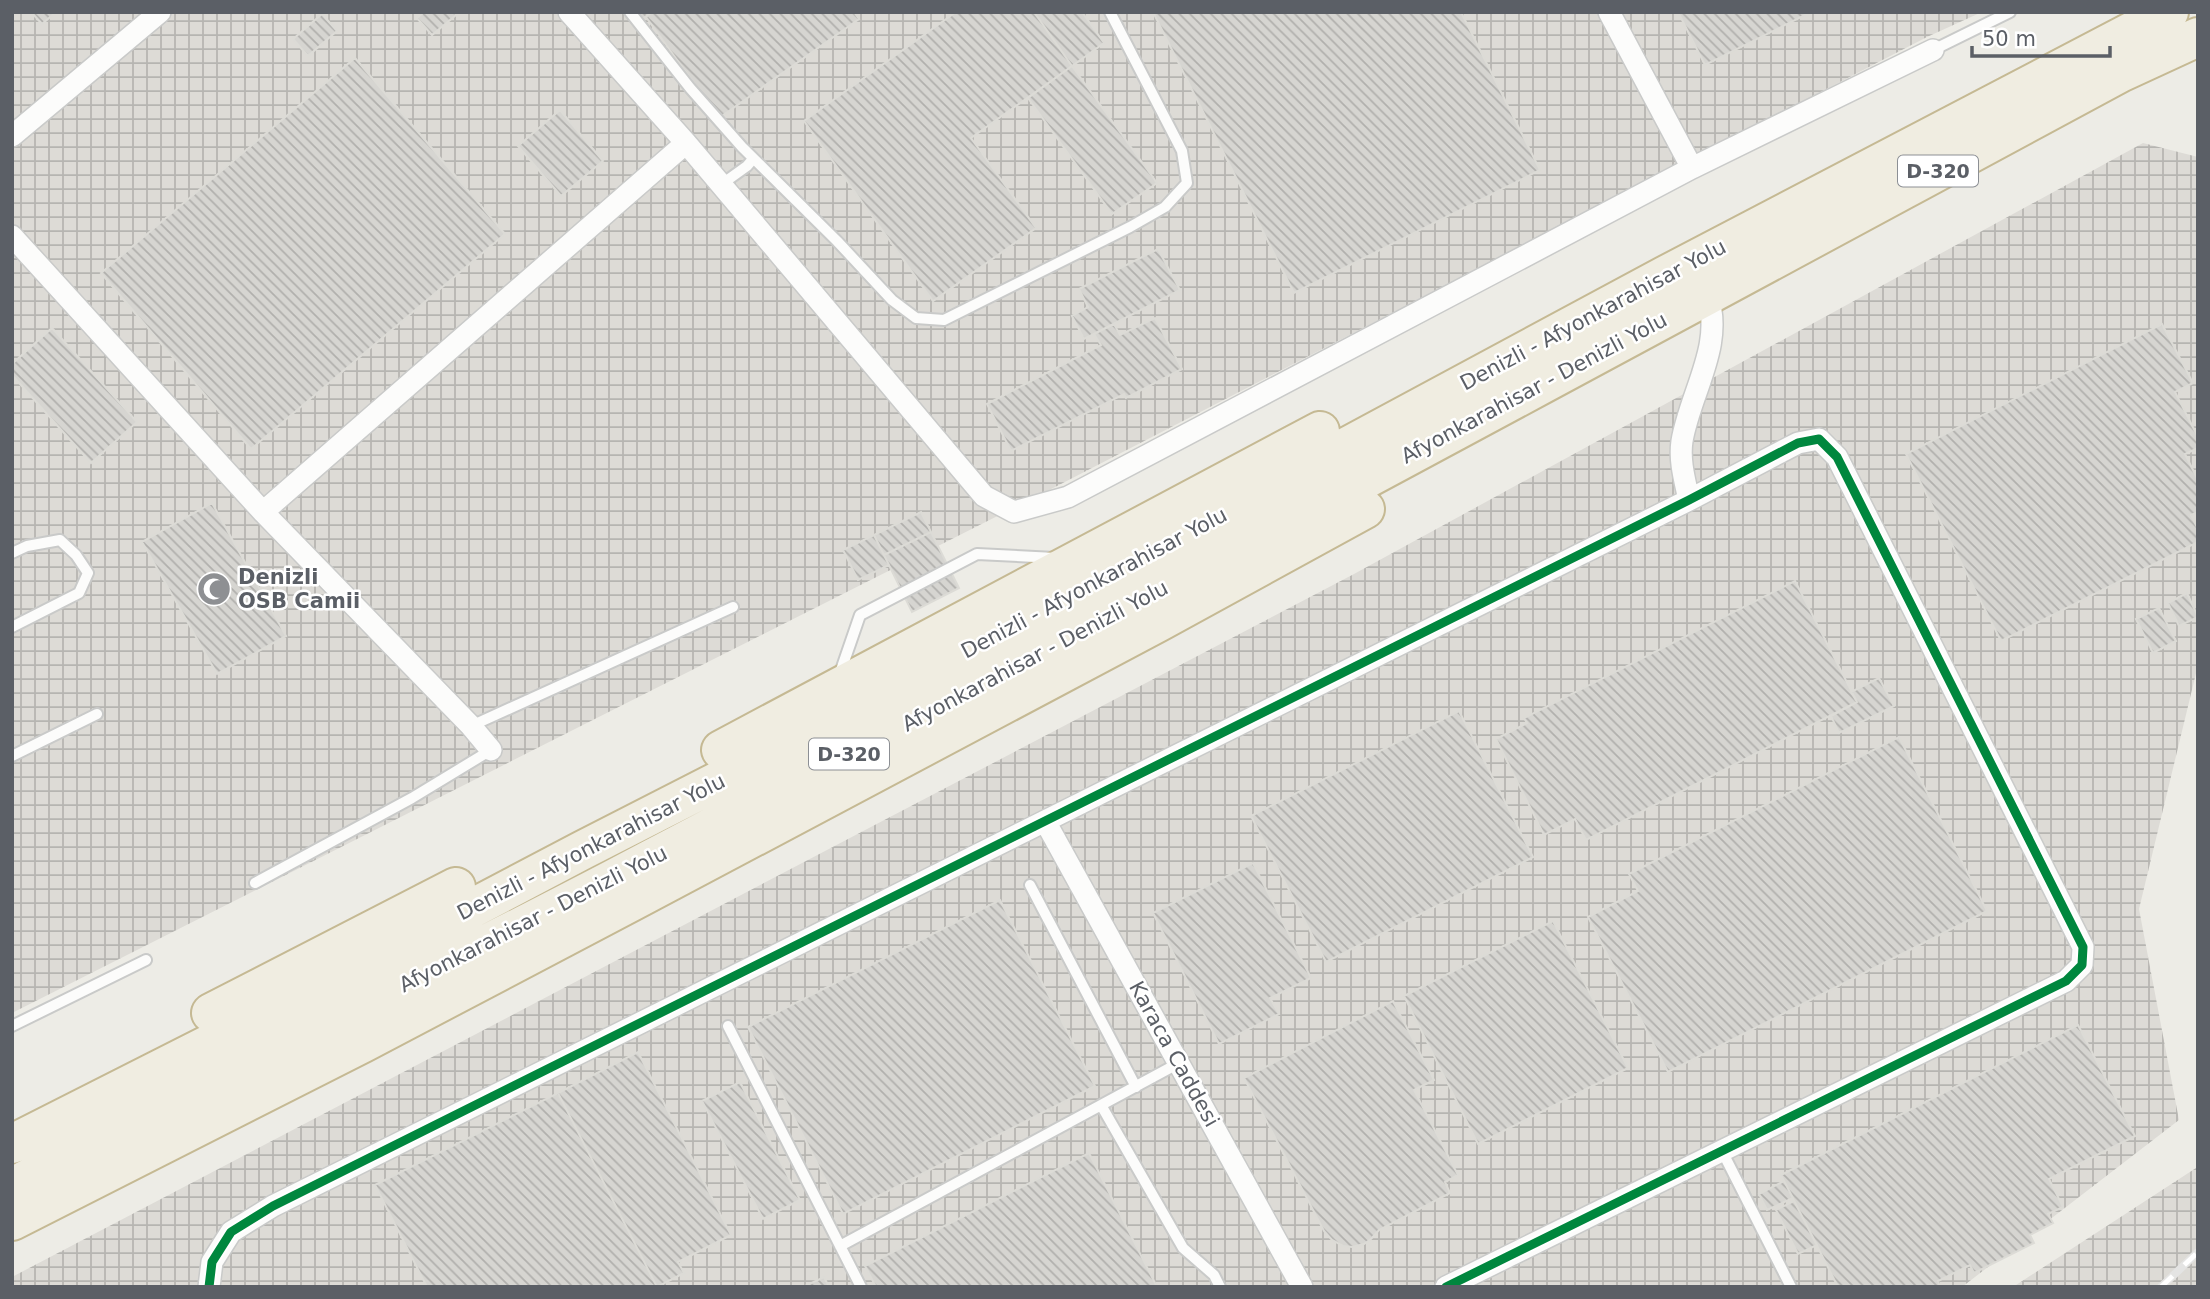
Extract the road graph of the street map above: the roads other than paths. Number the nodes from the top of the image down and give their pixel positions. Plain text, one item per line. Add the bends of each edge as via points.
1 (160, 12) edge
2 (569, 12) edge
3 (630, 12) edge
4 (1110, 12) edge
5 (1609, 12) edge
6 (2010, 12) edge
7 (2169, 12) edge
8 (2198, 37) edge
9 (1933, 50) joint
10 (12, 136) edge
11 (686, 143) junction
12 (753, 159) junction
13 (1692, 168) junction
14 (722, 184) junction
15 (12, 236) edge
16 (1666, 275) junction
17 (1694, 302) junction
18 (1689, 500) junction
19 (263, 512) junction
20 (12, 553) edge
21 (1079, 560) junction
22 (733, 607) dead end
23 (12, 626) edge
24 (835, 690) junction
25 (96, 714) dead end
26 (471, 726) junction
27 (491, 750) joint
28 (12, 756) edge
29 (1045, 821) junction
30 (255, 883) dead end
31 (1030, 885) dead end
32 (146, 960) dead end
33 (12, 1026) edge
34 (728, 1026) dead end
35 (1179, 1063) junction
36 (1136, 1087) junction
37 (1101, 1105) junction
38 (12, 1116) edge
39 (12, 1144) edge
40 (1722, 1151) junction
41 (12, 1186) edge
42 (12, 1221) edge
43 (840, 1246) junction
44 (209, 1287) edge
45 (861, 1287) edge
46 (1220, 1287) edge
47 (1302, 1287) edge
48 (1446, 1287) edge
49 (1791, 1287) edge

1 - 10 street
2 - 11 street
3 - 12 lane
4 - 12 lane via 1182,151 1187,183 1165,207 1130,227 944,320 916,318 892,300
5 - 13 street
6 - 9 lane
7 - 16 highway, Denizli - Afyonkarahisar Yolu / D-320
8 - 17 highway, Denizli - Afyonkarahisar Yolu / D-320 via 2120,73
9 - 13 street
11 - 14 street
11 - 19 street
12 - 14 lane
13 - 14 street via 1068,497 1013,512 984,496
15 - 19 street
16 - 21 highway via 1456,359
16 - 39 highway, Denizli - Afyonkarahisar Yolu / D-320 via 861,708
17 - 18 street via 1713,315 1712,334 1682,440
17 - 41 highway, Afyonkarahisar - Denizli Yolu / D-320 via 604,883
17 - 42 highway via 1528,419 1183,609 375,1036
18 - 29 street
18 - 40 street via 1798,443 1819,439 1837,457 2083,947 2082,965 2066,981
19 - 26 street
20 - 23 lane via 61,540 88,573 79,593
21 - 24 highway
21 - 24 lane via 976,554 860,615
22 - 26 lane
24 - 38 highway
25 - 28 lane
26 - 27 street
27 - 30 lane
29 - 35 street, Karaca Caddesi
29 - 44 street via 273,1206 231,1232 212,1262
31 - 36 lane
32 - 33 lane
34 - 43 lane
35 - 36 lane
35 - 47 street, Karaca Caddesi
36 - 37 lane
37 - 43 lane
37 - 46 lane via 1183,1248 1214,1275
40 - 48 street
40 - 49 lane
43 - 45 lane

